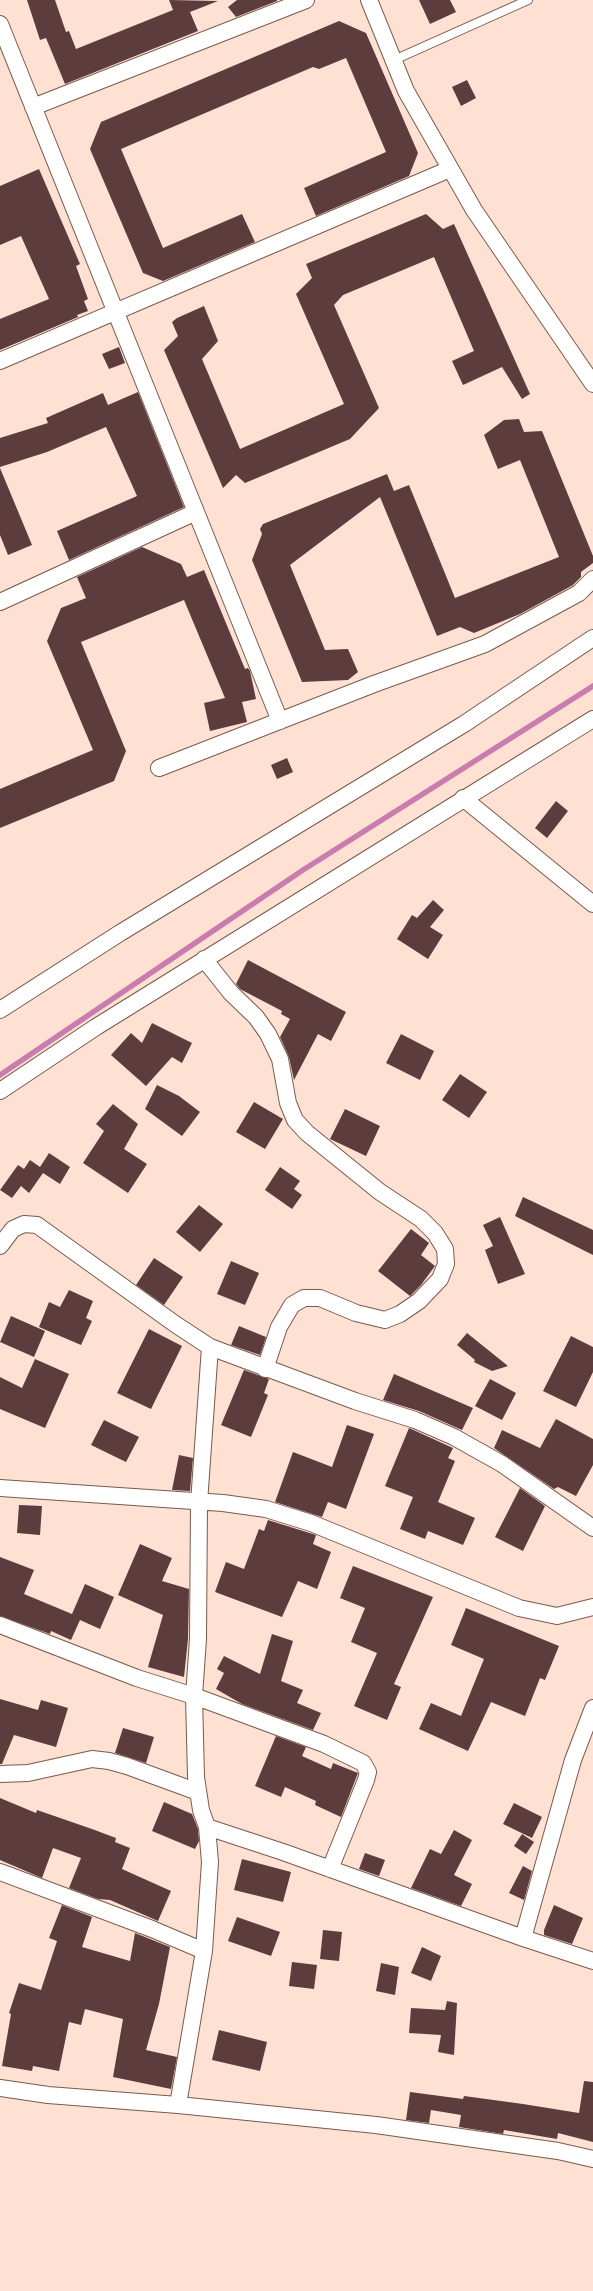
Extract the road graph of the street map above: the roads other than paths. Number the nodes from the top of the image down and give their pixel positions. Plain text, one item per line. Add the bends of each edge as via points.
1 (306, 0) edge
2 (369, 0) edge
3 (528, 0) edge
4 (0, 24) edge
5 (394, 60) junction
6 (33, 107) junction
7 (450, 169) junction
8 (115, 311) junction
9 (0, 361) edge
10 (593, 384) edge
11 (196, 512) junction
12 (593, 579) edge
13 (0, 602) edge
14 (593, 638) edge
15 (593, 719) edge
16 (280, 722) junction
17 (159, 768) dead end
18 (462, 798) junction
19 (593, 904) edge
20 (204, 959) junction
21 (0, 1010) edge
22 (0, 1092) edge
23 (0, 1246) edge
24 (210, 1347) junction
25 (265, 1369) junction
26 (0, 1488) edge
27 (199, 1503) junction
28 (593, 1528) edge
29 (593, 1607) edge
30 (0, 1625) edge
31 (194, 1696) junction
32 (593, 1708) edge
33 (588, 1738) edge
34 (0, 1774) edge
35 (198, 1792) junction
36 (207, 1827) junction
37 (330, 1869) junction
38 (0, 1872) edge
39 (523, 1938) junction
40 (204, 1951) junction
41 (593, 1961) edge
42 (0, 2088) edge
43 (178, 2105) junction
44 (593, 2159) edge

1 - 6 street
2 - 5 street
3 - 5 lane
4 - 6 street
5 - 7 street via 406,91
6 - 8 street
7 - 8 street
7 - 10 street via 474,210
8 - 9 street
8 - 11 street
11 - 13 street
11 - 16 street
12 - 16 street via 579,593 485,644
14 - 21 street via 464,724 120,933
15 - 18 street
16 - 17 street
18 - 19 street
18 - 20 street
20 - 22 street via 96,1027
20 - 25 street via 268,1034 280,1059 288,1103 295,1120 307,1133 380,1192 421,1219 445,1248 446,1264 440,1279 419,1301 400,1314 385,1320 356,1313 320,1298 304,1298 292,1305 279,1327
23 - 24 street via 13,1229 24,1224 37,1225
24 - 25 street
24 - 27 street
25 - 28 street via 414,1420 454,1437 502,1464
26 - 27 street
27 - 29 street via 266,1509 311,1523 535,1613 557,1616
27 - 31 street via 198,1639
30 - 31 street via 137,1678
31 - 35 street
31 - 37 street via 324,1744 363,1763 368,1772 366,1780
32 - 33 street
33 - 39 street via 564,1788
34 - 35 street via 28,1772 92,1759 128,1766
35 - 36 street
36 - 37 street
36 - 40 street via 210,1862
37 - 39 street
38 - 40 street
39 - 41 street
40 - 43 street
42 - 43 street via 48,2095
43 - 44 street via 376,2125 558,2151

